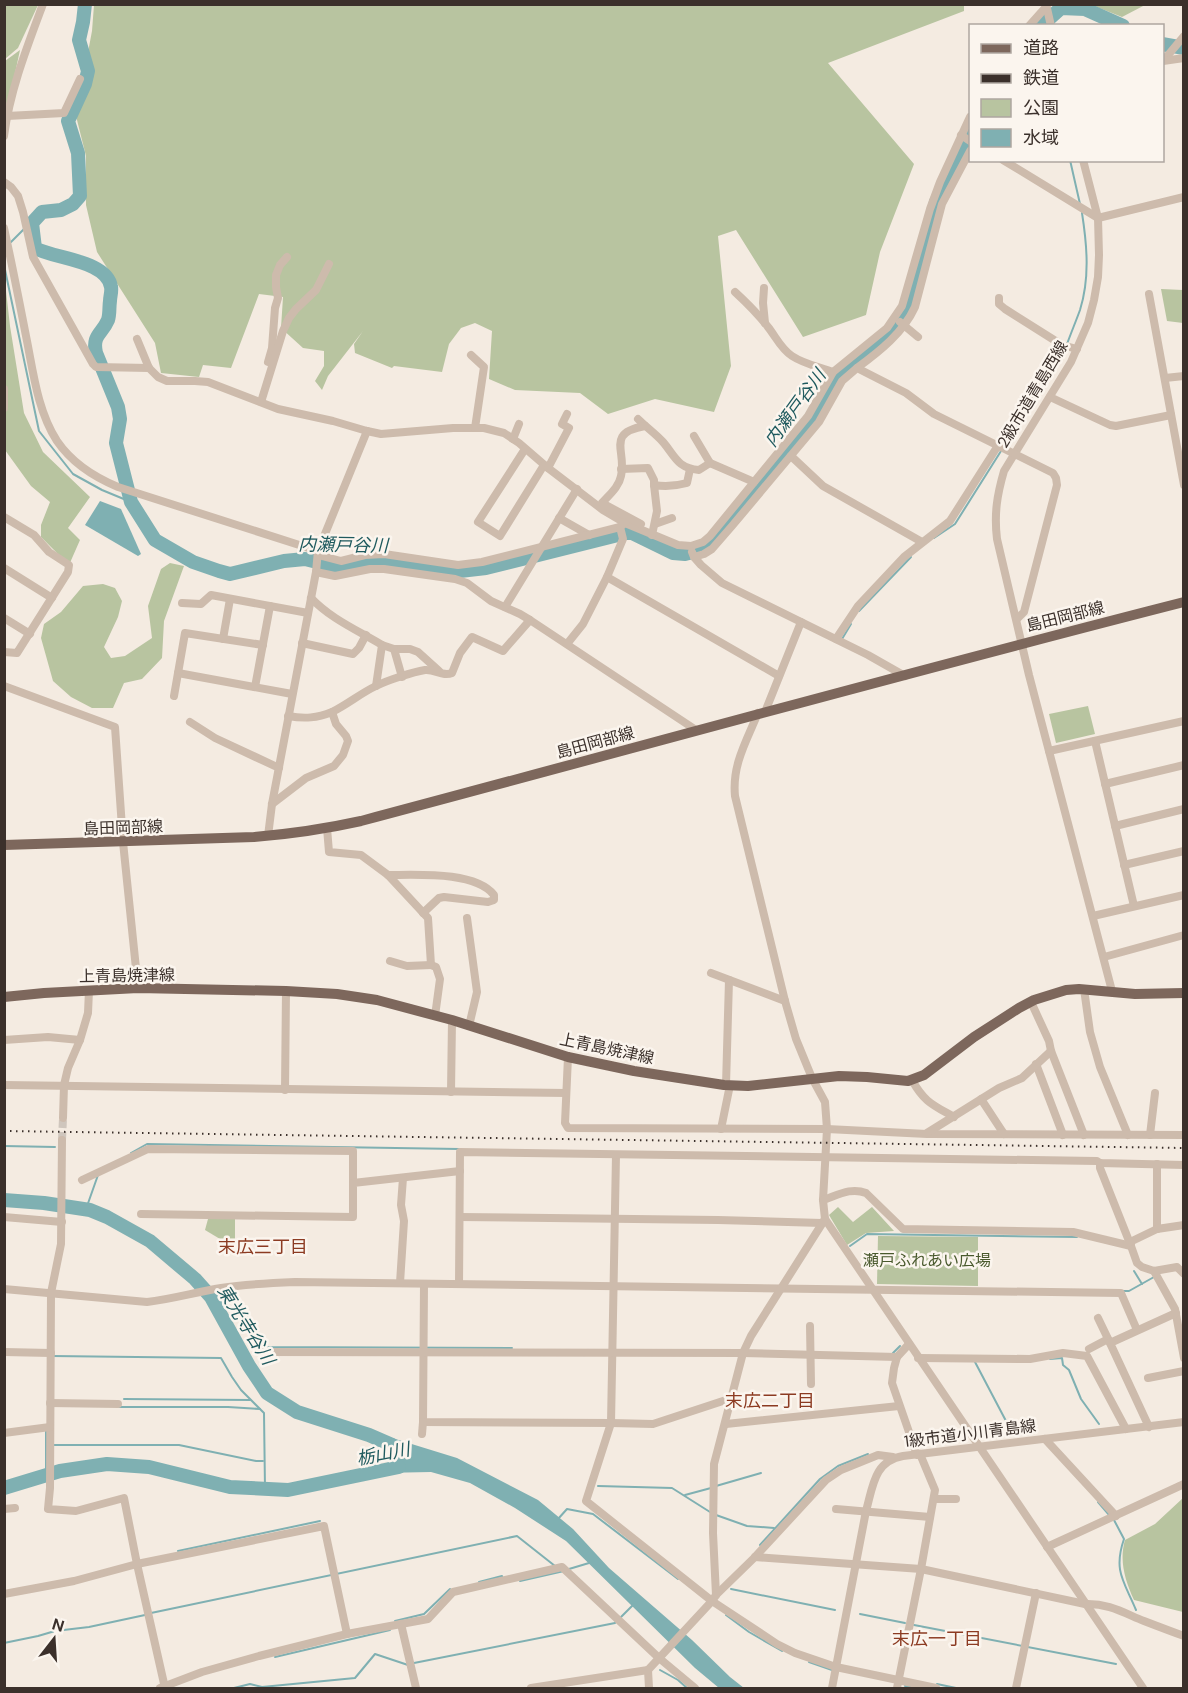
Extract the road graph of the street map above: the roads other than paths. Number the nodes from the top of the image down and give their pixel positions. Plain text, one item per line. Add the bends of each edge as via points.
1 (43, 4) edge
2 (1046, 6) edge
3 (1031, 24) edge
4 (1050, 24) edge
5 (1184, 36) edge
6 (1184, 58) edge
7 (1164, 60) edge
8 (1164, 61) edge
9 (80, 79) dead end
10 (8, 116) junction
11 (969, 119) edge
12 (961, 135) junction
13 (4, 136) edge
14 (969, 140) edge
15 (969, 153) edge
16 (1006, 162) edge
17 (1084, 162) edge
18 (4, 182) edge
19 (1184, 197) edge
20 (1098, 218) junction
21 (4, 228) edge
22 (287, 257) dead end
23 (8, 258) edge
24 (329, 264) dead end
25 (764, 288) dead end
26 (735, 292) dead end
27 (1149, 294) dead end
28 (999, 298) dead end
29 (903, 303) junction
30 (915, 307) junction
31 (895, 318) junction
32 (765, 324) junction
33 (904, 325) junction
34 (878, 336) junction
35 (918, 337) dead end
36 (137, 339) dead end
37 (886, 345) junction
38 (1062, 345) junction
39 (1077, 349) junction
40 (471, 355) dead end
41 (149, 368) junction
42 (857, 368) junction
43 (832, 373) junction
44 (1184, 376) edge
45 (1165, 378) junction
46 (842, 381) junction
47 (4, 389) edge
48 (1050, 397) junction
49 (259, 401) junction
50 (4, 408) edge
51 (567, 414) dead end
52 (1171, 415) junction
53 (519, 424) dead end
54 (475, 428) junction
55 (367, 431) junction
56 (694, 436) dead end
57 (513, 439) junction
58 (1180, 441) edge
59 (999, 446) junction
60 (525, 449) junction
61 (1014, 453) junction
62 (791, 456) junction
63 (710, 463) junction
64 (768, 465) junction
65 (546, 467) junction
66 (621, 469) junction
67 (690, 469) junction
68 (777, 472) junction
69 (754, 482) junction
70 (1183, 483) edge
71 (654, 485) junction
72 (580, 492) junction
73 (602, 503) junction
74 (4, 517) edge
75 (559, 518) junction
76 (672, 518) dead end
77 (622, 525) junction
78 (654, 530) junction
79 (589, 535) junction
80 (922, 542) junction
81 (691, 546) junction
82 (542, 548) junction
83 (318, 553) junction
84 (694, 557) junction
85 (4, 567) edge
86 (316, 569) junction
87 (607, 577) junction
88 (52, 598) junction
89 (230, 598) junction
90 (311, 598) junction
91 (1184, 602) edge
92 (182, 603) dead end
93 (270, 606) junction
94 (505, 607) junction
95 (308, 613) junction
96 (4, 618) edge
97 (530, 620) junction
98 (1017, 620) junction
99 (801, 622) junction
100 (30, 634) junction
101 (366, 635) junction
102 (223, 639) junction
103 (836, 639) junction
104 (1022, 642) junction
105 (302, 643) junction
106 (567, 644) junction
107 (263, 645) junction
108 (382, 645) junction
109 (394, 650) junction
110 (4, 652) edge
111 (178, 673) junction
112 (443, 674) junction
113 (779, 676) junction
114 (905, 676) junction
115 (402, 677) junction
116 (4, 686) edge
117 (376, 686) junction
118 (255, 687) junction
119 (292, 694) junction
120 (174, 696) dead end
121 (332, 711) junction
122 (761, 712) junction
123 (288, 716) junction
124 (1184, 721) edge
125 (190, 722) dead end
126 (696, 730) junction
127 (1095, 741) junction
128 (1049, 751) junction
129 (1184, 765) edge
130 (279, 768) junction
131 (1105, 784) junction
132 (272, 804) junction
133 (1184, 809) edge
134 (1115, 826) junction
135 (327, 828) junction
136 (268, 836) junction
137 (123, 842) junction
138 (4, 845) edge
139 (1184, 851) edge
140 (1124, 865) junction
141 (388, 875) junction
142 (1184, 895) edge
143 (1134, 906) junction
144 (423, 913) junction
145 (1093, 916) junction
146 (467, 918) dead end
147 (1184, 935) edge
148 (1104, 957) junction
149 (390, 961) dead end
150 (431, 965) junction
151 (711, 973) dead end
152 (729, 980) junction
153 (138, 988) junction
154 (1084, 989) junction
155 (90, 990) junction
156 (286, 991) junction
157 (1112, 991) junction
158 (1184, 993) edge
159 (4, 997) edge
160 (785, 1001) junction
161 (1031, 1002) junction
162 (435, 1016) junction
163 (452, 1020) junction
164 (470, 1026) junction
165 (4, 1040) edge
166 (80, 1040) junction
167 (1051, 1050) junction
168 (568, 1057) junction
169 (1036, 1064) junction
170 (812, 1078) junction
171 (912, 1080) junction
172 (4, 1085) edge
173 (64, 1085) junction
174 (728, 1085) junction
175 (285, 1090) junction
176 (451, 1092) junction
177 (566, 1093) junction
178 (1155, 1093) dead end
179 (981, 1099) junction
180 (954, 1117) junction
181 (63, 1118) tunnel mouth
182 (721, 1129) junction
183 (827, 1129) junction
184 (927, 1134) junction
185 (1004, 1134) junction
186 (1063, 1135) junction
187 (1084, 1135) junction
188 (1128, 1135) junction
189 (1150, 1135) junction
190 (1184, 1135) edge
191 (62, 1140) tunnel mouth
192 (616, 1155) junction
193 (824, 1157) junction
194 (1100, 1163) junction
195 (1156, 1164) junction
196 (1184, 1165) edge
197 (460, 1171) junction
198 (403, 1178) junction
199 (82, 1180) dead end
200 (353, 1183) junction
201 (823, 1200) junction
202 (141, 1214) dead end
203 (460, 1216) junction
204 (4, 1217) edge
205 (615, 1218) junction
206 (62, 1220) junction
207 (823, 1221) junction
208 (1184, 1225) edge
209 (1157, 1229) junction
210 (1130, 1244) junction
211 (1154, 1271) junction
212 (1184, 1274) edge
213 (400, 1283) junction
214 (424, 1284) junction
215 (459, 1284) junction
216 (613, 1287) junction
217 (779, 1288) junction
218 (4, 1289) edge
219 (872, 1290) junction
220 (51, 1293) junction
221 (1176, 1313) junction
222 (1098, 1318) dead end
223 (1181, 1325) edge
224 (810, 1326) dead end
225 (1137, 1330) junction
226 (1109, 1341) junction
227 (909, 1344) junction
228 (611, 1348) junction
229 (1089, 1349) dead end
230 (745, 1350) junction
231 (260, 1352) dead end
232 (4, 1353) edge
233 (51, 1353) junction
234 (423, 1353) junction
235 (810, 1353) junction
236 (897, 1357) junction
237 (918, 1358) junction
238 (1184, 1358) edge
239 (1184, 1371) edge
240 (1148, 1378) dead end
241 (811, 1384) dead end
242 (732, 1398) junction
243 (50, 1403) junction
244 (118, 1404) dead end
245 (899, 1406) junction
246 (423, 1422) junction
247 (1184, 1422) edge
248 (611, 1423) junction
249 (726, 1424) junction
250 (1149, 1426) junction
251 (50, 1427) junction
252 (1126, 1429) junction
253 (4, 1434) edge
254 (422, 1434) dead end
255 (1045, 1439) junction
256 (980, 1448) junction
257 (918, 1455) junction
258 (894, 1458) junction
259 (1184, 1484) edge
260 (934, 1499) junction
261 (956, 1499) dead end
262 (15, 1508) dead end
263 (4, 1509) edge
264 (836, 1509) dead end
265 (866, 1510) junction
266 (1116, 1516) junction
267 (930, 1517) junction
268 (1047, 1547) junction
269 (755, 1557) junction
270 (856, 1563) junction
271 (137, 1564) junction
272 (921, 1569) junction
273 (1036, 1593) junction
274 (4, 1594) edge
275 (714, 1598) junction
276 (1085, 1604) junction
277 (401, 1624) junction
278 (347, 1634) junction
279 (1184, 1636) edge
280 (660, 1657) junction
281 (836, 1666) junction
282 (648, 1670) junction
283 (573, 1685) edge
284 (898, 1685) edge
285 (164, 1688) edge
286 (416, 1689) edge
287 (531, 1689) edge
288 (649, 1689) edge
289 (695, 1689) edge
290 (832, 1689) edge
291 (936, 1689) edge
292 (1016, 1689) edge
293 (1143, 1689) edge

1 - 10 street via 24,52
2 - 3 street
2 - 4 street
5 - 7 street
6 - 8 street
9 - 10 street via 64,113
10 - 13 street
11 - 12 street
12 - 14 street
12 - 29 street via 939,182
15 - 30 street via 942,204
16 - 20 street
17 - 20 street, 2級市道青島西線
18 - 41 street via 18,196 33,257 93,364
19 - 20 street
20 - 39 street, 2級市道青島西線 via 1098,277 1088,323
21 - 23 street
22 - 49 street via 276,276 278,298 272,348
23 - 83 street via 34,379 50,428 78,465 118,487
24 - 49 street via 316,290 289,318
25 - 32 street
26 - 32 street
27 - 45 street
28 - 38 street via 1005,309
29 - 30 street
29 - 31 street
30 - 33 street
31 - 33 street
31 - 34 street
32 - 43 street via 793,357
33 - 35 street
33 - 37 street
34 - 37 street
34 - 43 street
36 - 41 street
37 - 42 street
38 - 39 street
38 - 59 street
39 - 48 street, 2級市道青島西線
40 - 54 street via 484,367
41 - 49 street via 167,381 208,382
42 - 46 street
42 - 59 street via 906,393 934,414
43 - 46 street
43 - 64 street via 808,416
44 - 45 street
45 - 52 street
46 - 62 street via 819,422
47 - 50 street
48 - 52 street via 1116,426
48 - 61 street, 2級市道青島西線
49 - 55 street
51 - 65 street via 562,424 569,428
52 - 58 street
53 - 57 street
54 - 55 street via 381,434
54 - 57 street via 504,433
55 - 83 street
56 - 63 street
57 - 60 street
58 - 70 street
59 - 61 street
59 - 80 street via 951,521
60 - 65 street
60 - 65 street via 478,522 500,536
61 - 98 street, 2級市道青島西線 via 1004,471 995,518
61 - 98 street via 1056,478 1024,612
62 - 68 street
62 - 80 street via 824,486
63 - 67 street via 699,470
63 - 69 street
64 - 68 street
64 - 69 street
65 - 72 street
66 - 67 street via 622,436 641,422 675,459
66 - 71 street via 648,468
66 - 73 street via 616,487
67 - 71 street via 687,483
68 - 84 street via 712,549
69 - 81 street via 710,536
71 - 78 street
72 - 73 street
72 - 75 street
72 - 77 street
73 - 78 street
74 - 88 street via 69,565
75 - 79 street
75 - 82 street
76 - 78 street
77 - 78 street
77 - 79 street
77 - 87 street via 622,539
78 - 81 street via 678,545
79 - 82 street
80 - 103 street via 858,606
81 - 84 street
82 - 83 street via 458,565 384,554 341,561
82 - 94 street
83 - 86 street
84 - 99 street via 722,583
85 - 88 street
86 - 90 street
86 - 94 street via 334,576 384,568 455,579
87 - 106 street via 583,624
87 - 113 street
88 - 100 street
89 - 92 street via 211,595 201,604
89 - 93 street
89 - 102 street
90 - 95 street
90 - 101 street via 339,622
91 - 104 main road, 島田岡部線
93 - 95 street
93 - 107 street
94 - 97 street
95 - 105 street
96 - 100 street
97 - 106 street
97 - 112 street via 503,651 472,637 452,674
98 - 104 street, 2級市道青島西線
99 - 103 street
99 - 113 street
100 - 110 street via 17,653
101 - 105 street via 353,654
101 - 108 street
102 - 107 street
102 - 111 street via 185,633
103 - 114 street
104 - 114 main road, 島田岡部線
104 - 128 street, 2級市道青島西線
105 - 119 street
106 - 126 street
107 - 118 street
108 - 109 street
108 - 117 street
109 - 112 street via 418,652
109 - 115 street
111 - 118 street
111 - 120 street
112 - 115 street via 427,670
113 - 122 street
114 - 122 main road, 島田岡部線
115 - 117 street
116 - 137 street via 115,727
117 - 121 street
118 - 119 street
119 - 123 street
121 - 123 street via 318,717
121 - 132 street via 348,741 343,755 334,766 306,778
122 - 126 main road, 島田岡部線
122 - 160 street via 736,767 734,788
123 - 130 street
124 - 127 street
125 - 130 street
126 - 135 main road, 島田岡部線
127 - 128 street
127 - 131 street
128 - 145 street, 2級市道青島西線
129 - 131 street
130 - 132 street
131 - 134 street
132 - 136 street
133 - 134 street
134 - 140 street
135 - 136 main road, 島田岡部線
135 - 141 street via 329,852 361,855
136 - 137 main road, 島田岡部線
137 - 138 main road, 島田岡部線
137 - 153 street
139 - 140 street
140 - 143 street
141 - 144 street
141 - 144 street via 469,880 494,896 488,902 439,898
142 - 143 street
143 - 145 street
144 - 150 street via 428,918
145 - 148 street, 2級市道青島西線
146 - 164 street via 477,992
147 - 148 street
148 - 157 street, 2級市道青島西線
149 - 150 street via 407,966
150 - 162 street via 436,967 440,979
151 - 152 street
152 - 160 street
152 - 174 street
153 - 155 main road, 上青島焼津線
153 - 156 main road, 上青島焼津線
154 - 157 main road
154 - 161 main road via 1066,990
154 - 188 street via 1100,1067
155 - 159 main road, 上青島焼津線
155 - 166 street
156 - 162 main road, 上青島焼津線 via 377,1000
156 - 175 street
157 - 158 main road
160 - 170 street
161 - 167 street
161 - 171 main road via 1004,1016
162 - 163 main road, 上青島焼津線
163 - 164 main road, 上青島焼津線
163 - 176 street
164 - 168 main road, 上青島焼津線
165 - 166 street
166 - 173 street
167 - 169 street
167 - 187 street
168 - 174 main road, 上青島焼津線
168 - 177 street
169 - 179 street via 1022,1078
169 - 186 street
170 - 171 main road, 上青島焼津線
170 - 174 main road, 上青島焼津線
170 - 183 street via 825,1102
171 - 180 street via 927,1101
172 - 173 street
173 - 175 street
173 - 181 street
174 - 182 street
175 - 176 street
176 - 177 street
177 - 182 street via 568,1128
178 - 189 street
179 - 180 street
179 - 185 street
180 - 184 street
182 - 183 street
183 - 184 street
183 - 193 street
184 - 185 street
185 - 186 street
186 - 187 street
187 - 188 street
188 - 189 street
189 - 190 street
191 - 206 street
192 - 193 street
192 - 197 street via 460,1152
192 - 205 street
193 - 194 street
193 - 201 street
194 - 195 street
194 - 210 street
195 - 196 street
195 - 209 street
197 - 198 street
197 - 203 street
198 - 200 street
198 - 213 street
199 - 200 street via 148,1149 353,1151
200 - 202 street via 353,1217
201 - 207 street
201 - 210 street via 859,1190 903,1229 1073,1232
203 - 205 street
203 - 215 street
204 - 206 street
205 - 207 street
205 - 216 street
206 - 220 street
207 - 217 street
207 - 219 street
208 - 209 street
209 - 210 street
210 - 211 street via 1137,1263
211 - 212 street via 1177,1267
211 - 221 street
213 - 214 street
213 - 220 street via 260,1284 147,1302
214 - 215 street
214 - 234 street
215 - 216 street
216 - 217 street
216 - 228 street
217 - 219 street
217 - 230 street
218 - 220 street
219 - 225 street via 1121,1293
219 - 227 street
220 - 233 street
221 - 223 street
221 - 225 street
222 - 226 street
223 - 238 street
224 - 235 street
225 - 226 street
226 - 229 street
226 - 250 street
227 - 236 street
227 - 237 street
228 - 230 street
228 - 234 street
228 - 248 street
230 - 235 street
230 - 242 street
231 - 234 street
232 - 233 street
233 - 243 street
234 - 246 street
235 - 236 street
235 - 241 street
236 - 245 street via 891,1383
237 - 252 street via 1030,1359 1062,1353 1087,1356
237 - 256 street
239 - 240 street
242 - 248 street via 658,1424
242 - 249 street
243 - 244 street
243 - 251 street
245 - 249 street
245 - 257 street
246 - 248 street
246 - 254 street
247 - 250 street, 1級市道小川青島線
248 - 275 street via 586,1501
249 - 275 street via 714,1464
250 - 252 street, 1級市道小川青島線
251 - 253 street
251 - 271 street via 48,1509 76,1511 124,1498
252 - 255 street, 1級市道小川青島線
255 - 256 street, 1級市道小川青島線
255 - 266 street
256 - 257 street, 1級市道小川青島線
256 - 268 street
257 - 258 street, 1級市道小川青島線
257 - 260 street via 935,1490
258 - 265 street, 1級市道小川青島線 via 881,1466
258 - 269 street via 878,1455 826,1480
259 - 266 street
260 - 261 street
260 - 267 street
262 - 263 street
264 - 265 street
265 - 267 street
265 - 270 street, 1級市道小川青島線
266 - 268 street
267 - 272 street
268 - 276 street
269 - 270 street
269 - 275 street
270 - 272 street
270 - 281 street, 1級市道小川青島線
271 - 274 street
271 - 278 street via 324,1526
271 - 285 street
272 - 273 street
272 - 284 street
273 - 276 street
273 - 292 street
275 - 280 street
275 - 281 street via 777,1644
276 - 279 street via 1114,1607
276 - 293 street
277 - 278 street
277 - 280 street via 428,1619 453,1592 562,1567
277 - 286 street
278 - 285 street via 202,1672
280 - 282 street
280 - 289 street
281 - 284 street
281 - 290 street, 1級市道小川青島線
282 - 283 street
282 - 288 street
283 - 287 street
284 - 291 street

